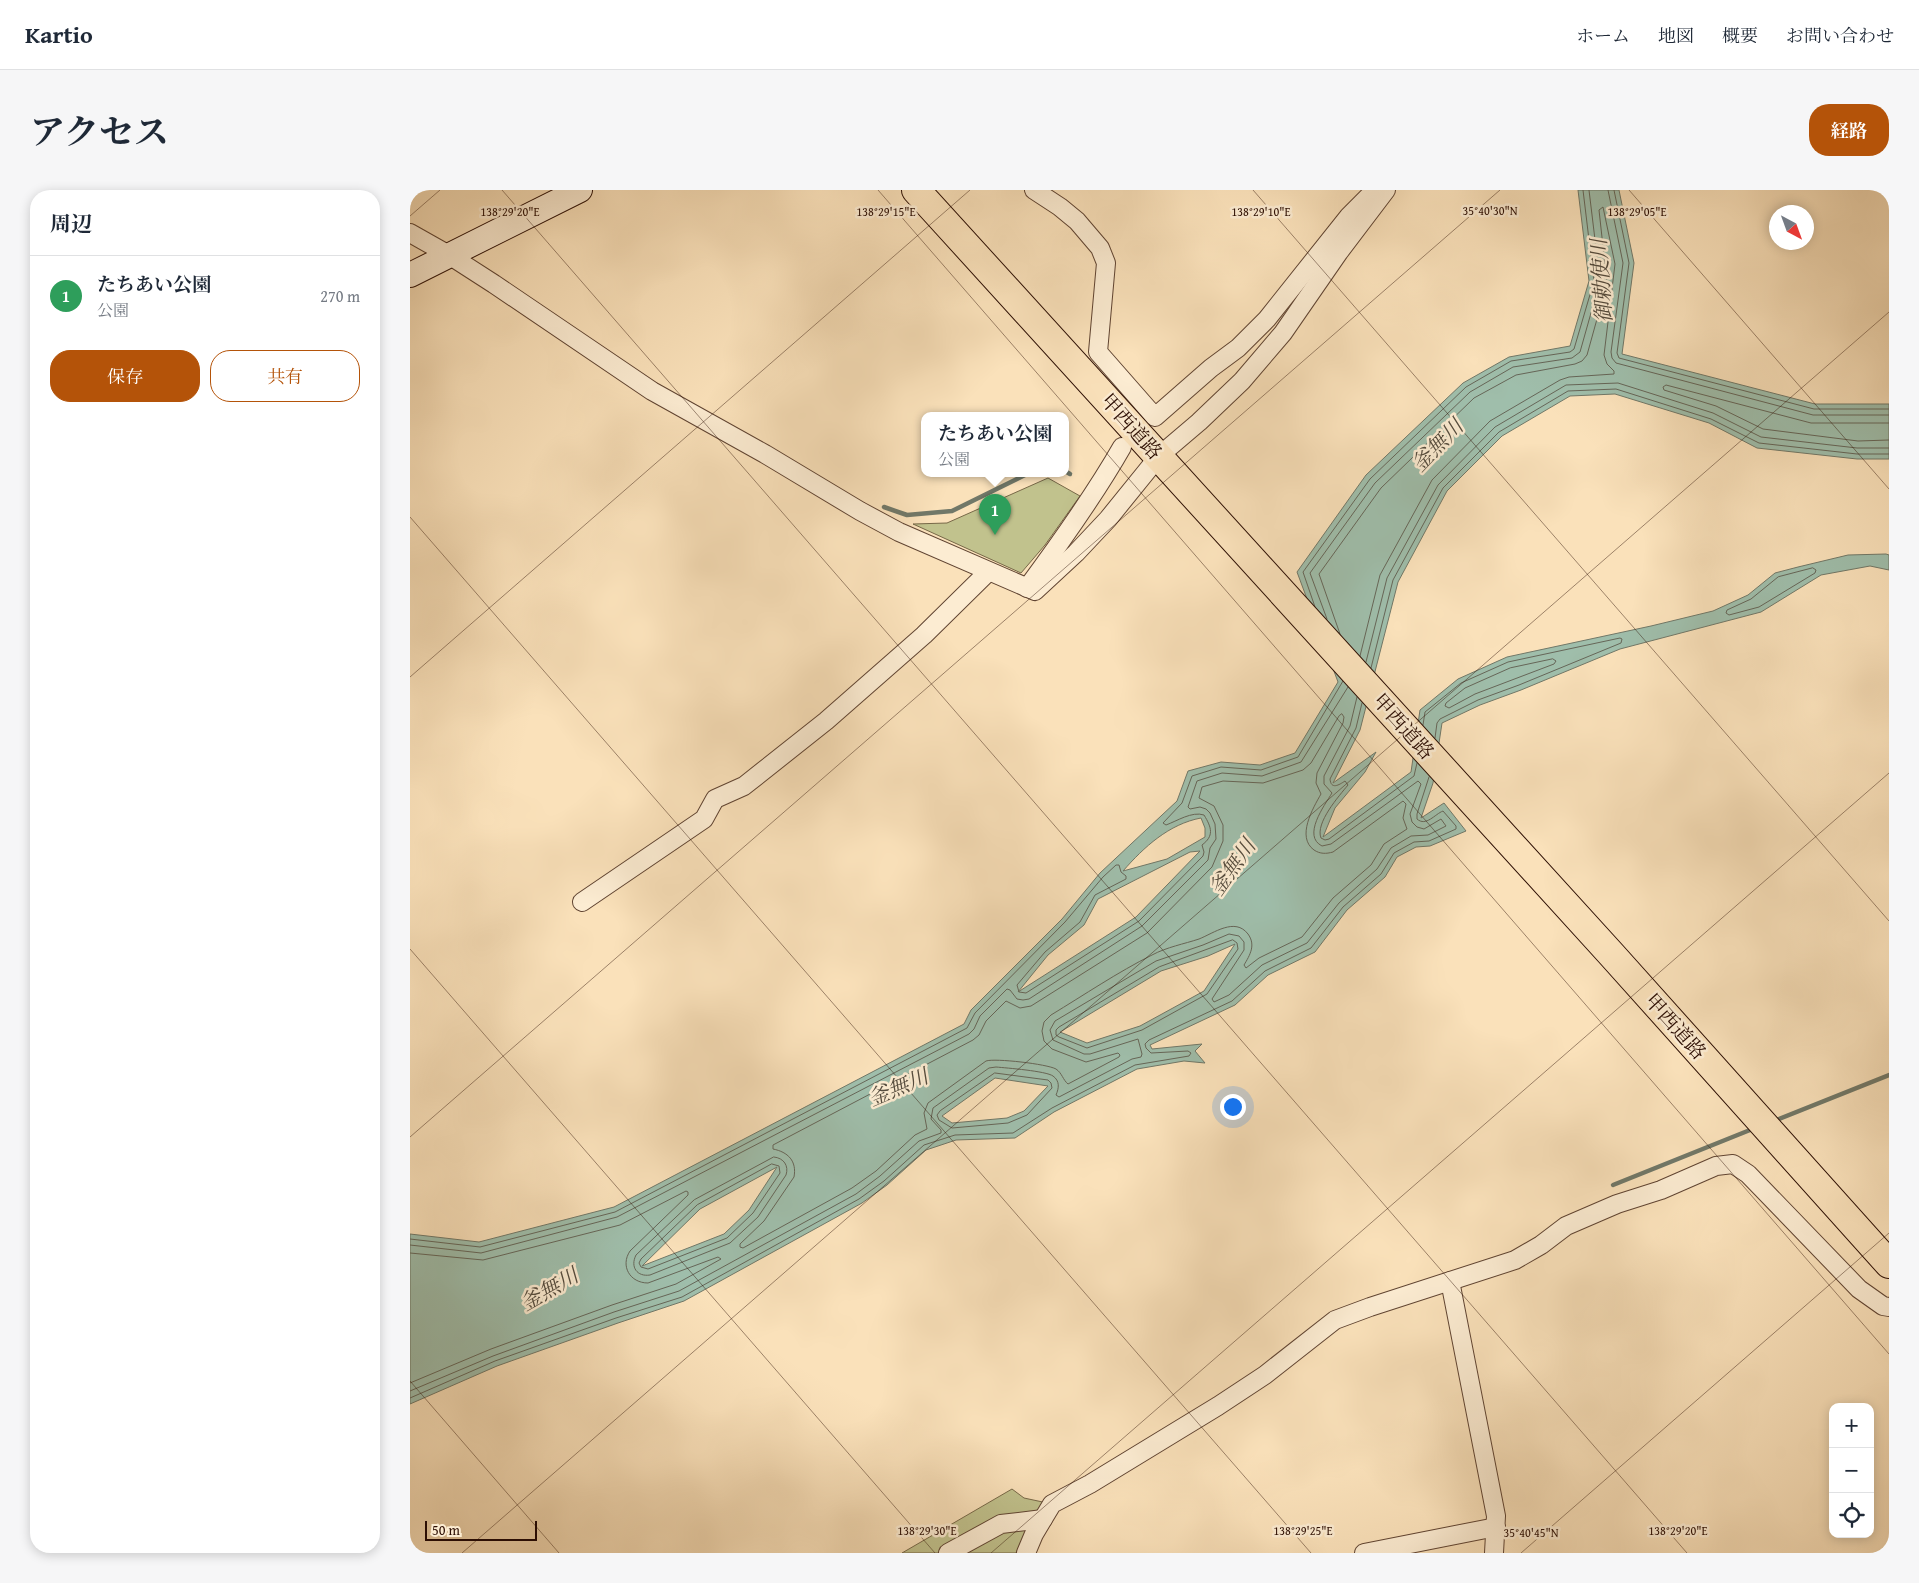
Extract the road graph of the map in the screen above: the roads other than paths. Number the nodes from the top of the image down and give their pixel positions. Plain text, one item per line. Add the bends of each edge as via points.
1 (580, 190) edge
2 (916, 190) edge
3 (1034, 190) edge
4 (1374, 190) edge
5 (1386, 190) edge
6 (410, 233) edge
7 (449, 255) junction
8 (410, 275) edge
9 (1122, 447) dead end
10 (1167, 465) junction
11 (988, 572) junction
12 (1027, 588) junction
13 (582, 902) dead end
14 (1889, 1264) edge
15 (1450, 1281) junction
16 (1889, 1308) edge
17 (1043, 1519) junction
18 (1496, 1527) junction
19 (948, 1553) edge
20 (1026, 1553) edge
21 (1364, 1553) edge
22 (1494, 1553) edge

1 - 7 main road
2 - 10 highway, 甲西道路
3 - 4 street via 1077,221 1100,248 1106,263 1098,352 1155,417 1238,348 1267,319 1349,216
5 - 10 street via 1283,333 1199,422
6 - 7 street
7 - 8 main road
7 - 11 street via 652,391 899,532
9 - 12 street via 1074,525
10 - 12 street via 1035,591
10 - 14 highway, 甲西道路
11 - 12 street
11 - 13 street via 924,635 826,721 744,786 715,799 704,819
15 - 16 street via 1514,1260 1566,1226 1617,1204 1661,1190 1716,1166 1733,1164 1748,1174 1859,1289
15 - 17 street via 1335,1320 1265,1375 1218,1406 1052,1504
15 - 18 street
17 - 19 street via 1001,1524
17 - 20 street
18 - 21 street
18 - 22 street

